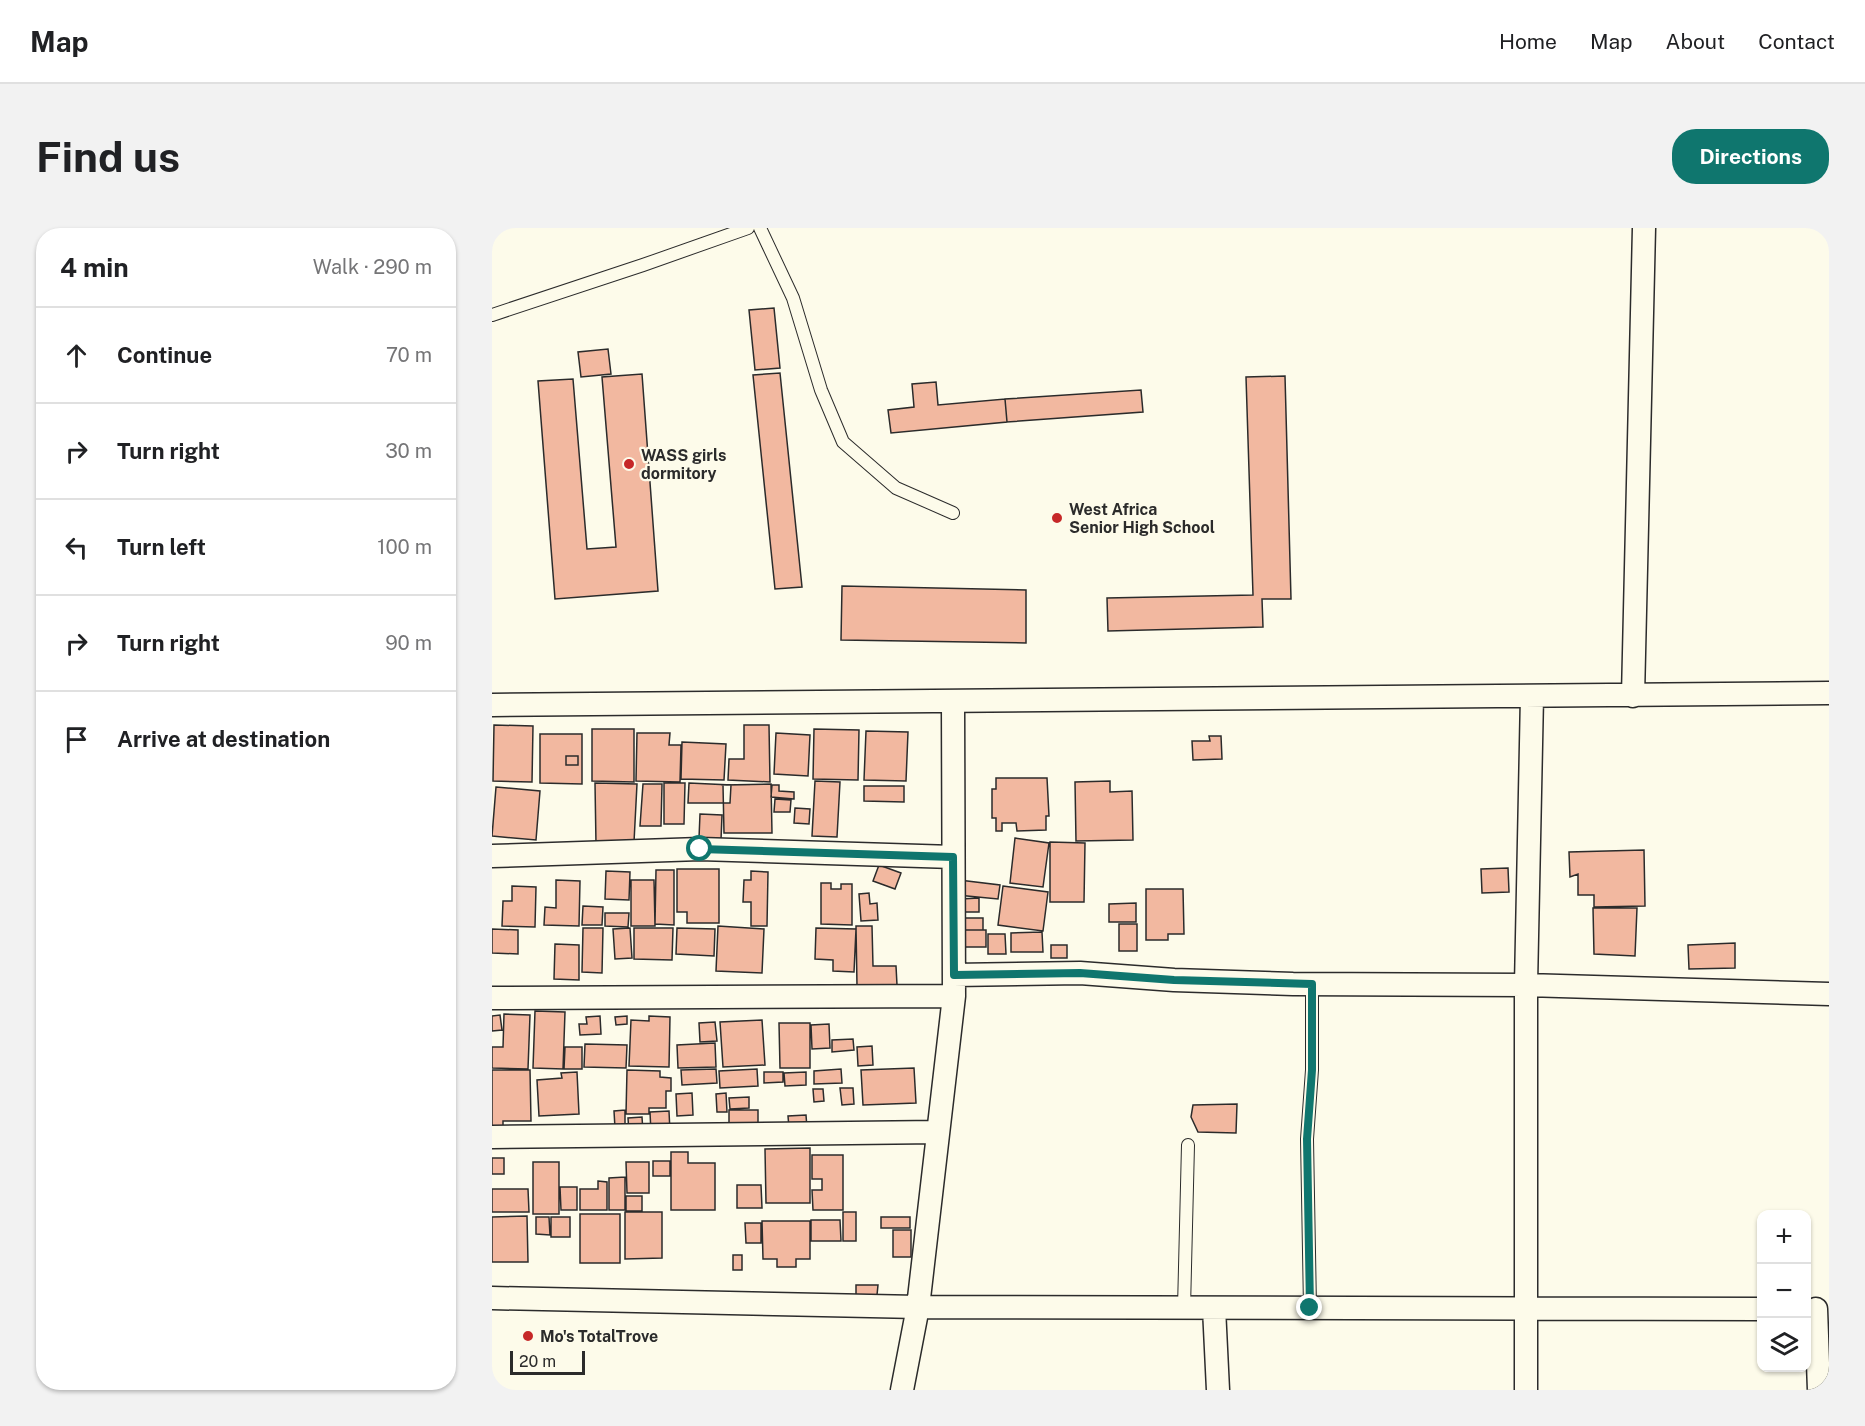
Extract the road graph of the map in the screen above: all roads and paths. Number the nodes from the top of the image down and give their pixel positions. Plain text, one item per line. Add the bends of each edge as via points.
1 (748, 228) edge
2 (760, 228) edge
3 (1644, 228) edge
4 (492, 315) edge
5 (952, 513) dead end
6 (1829, 693) edge
7 (1532, 696) junction
8 (1633, 696) junction
9 (952, 701) junction
10 (492, 705) edge
11 (492, 856) edge
12 (953, 857) junction
13 (1312, 984) junction
14 (954, 985) junction
15 (1526, 986) junction
16 (1829, 994) edge
17 (492, 998) edge
18 (938, 1132) junction
19 (492, 1137) edge
20 (1188, 1145) dead end
21 (492, 1298) edge
22 (918, 1307) junction
23 (1184, 1308) junction
24 (1214, 1308) junction
25 (1310, 1308) junction
26 (1527, 1308) junction
27 (1757, 1309) edge
28 (1817, 1309) edge
29 (902, 1390) edge
30 (1218, 1390) edge
31 (1526, 1390) edge
32 (1819, 1390) edge

1 - 4 lane
2 - 5 lane via 793,298 821,390 843,442 896,488
3 - 8 street
6 - 8 street
7 - 8 street
7 - 9 street
7 - 15 street
9 - 10 street
9 - 12 street
11 - 12 street via 700,849
12 - 14 street
13 - 14 street via 1080,973
13 - 15 street
13 - 25 lane via 1307,1139
14 - 17 street
14 - 18 street
15 - 16 street
15 - 26 street
18 - 19 street
18 - 22 street
20 - 23 lane
21 - 22 street
22 - 23 street
22 - 29 street
23 - 24 street
24 - 25 street
24 - 30 street
25 - 26 street
26 - 27 street
26 - 31 street
28 - 32 street

